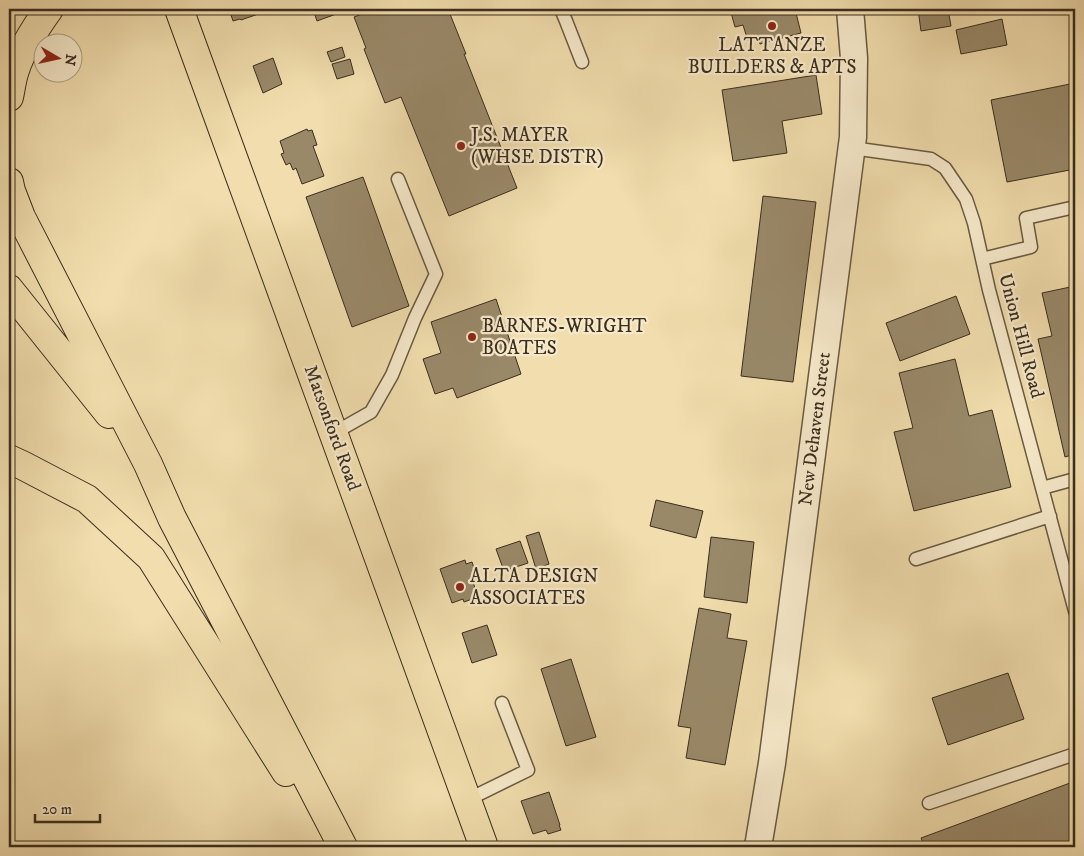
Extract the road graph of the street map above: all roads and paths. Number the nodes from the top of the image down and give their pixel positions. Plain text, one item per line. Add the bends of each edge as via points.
1 (49, 9) edge
2 (179, 9) edge
3 (561, 9) edge
4 (850, 9) edge
5 (582, 62) dead end
6 (9, 97) edge
7 (852, 148) junction
8 (398, 179) dead end
9 (9, 182) edge
10 (1075, 207) edge
11 (982, 259) junction
12 (9, 289) edge
13 (334, 433) junction
14 (9, 459) edge
15 (148, 464) junction
16 (1075, 478) edge
17 (1042, 488) junction
18 (1050, 516) junction
19 (916, 559) dead end
20 (1072, 588) edge
21 (1075, 611) edge
22 (502, 703) dead end
23 (1075, 754) edge
24 (467, 800) junction
25 (929, 803) dead end
26 (334, 847) edge
27 (343, 847) edge
28 (484, 847) edge
29 (758, 847) edge

1 - 6 main road via 21,55
2 - 13 main road, Matsonford Road
3 - 5 lane
4 - 7 street, New Dehaven Street via 854,58
7 - 11 lane, Union Hill Road via 931,159 945,168 966,199
7 - 29 street, New Dehaven Street via 772,763
8 - 13 lane via 436,274 392,375 371,412
9 - 15 main road via 21,217
10 - 11 lane via 1026,218 1032,247
11 - 17 lane, Union Hill Road
12 - 15 main road
13 - 24 main road, Matsonford Road
14 - 26 main road via 87,499 151,558
15 - 27 main road via 172,518
16 - 17 lane
17 - 18 lane, Union Hill Road
18 - 19 lane
18 - 20 lane, Union Hill Road
20 - 21 lane, Union Hill Road
22 - 24 lane via 528,770
23 - 25 lane
24 - 28 main road, Matsonford Road

